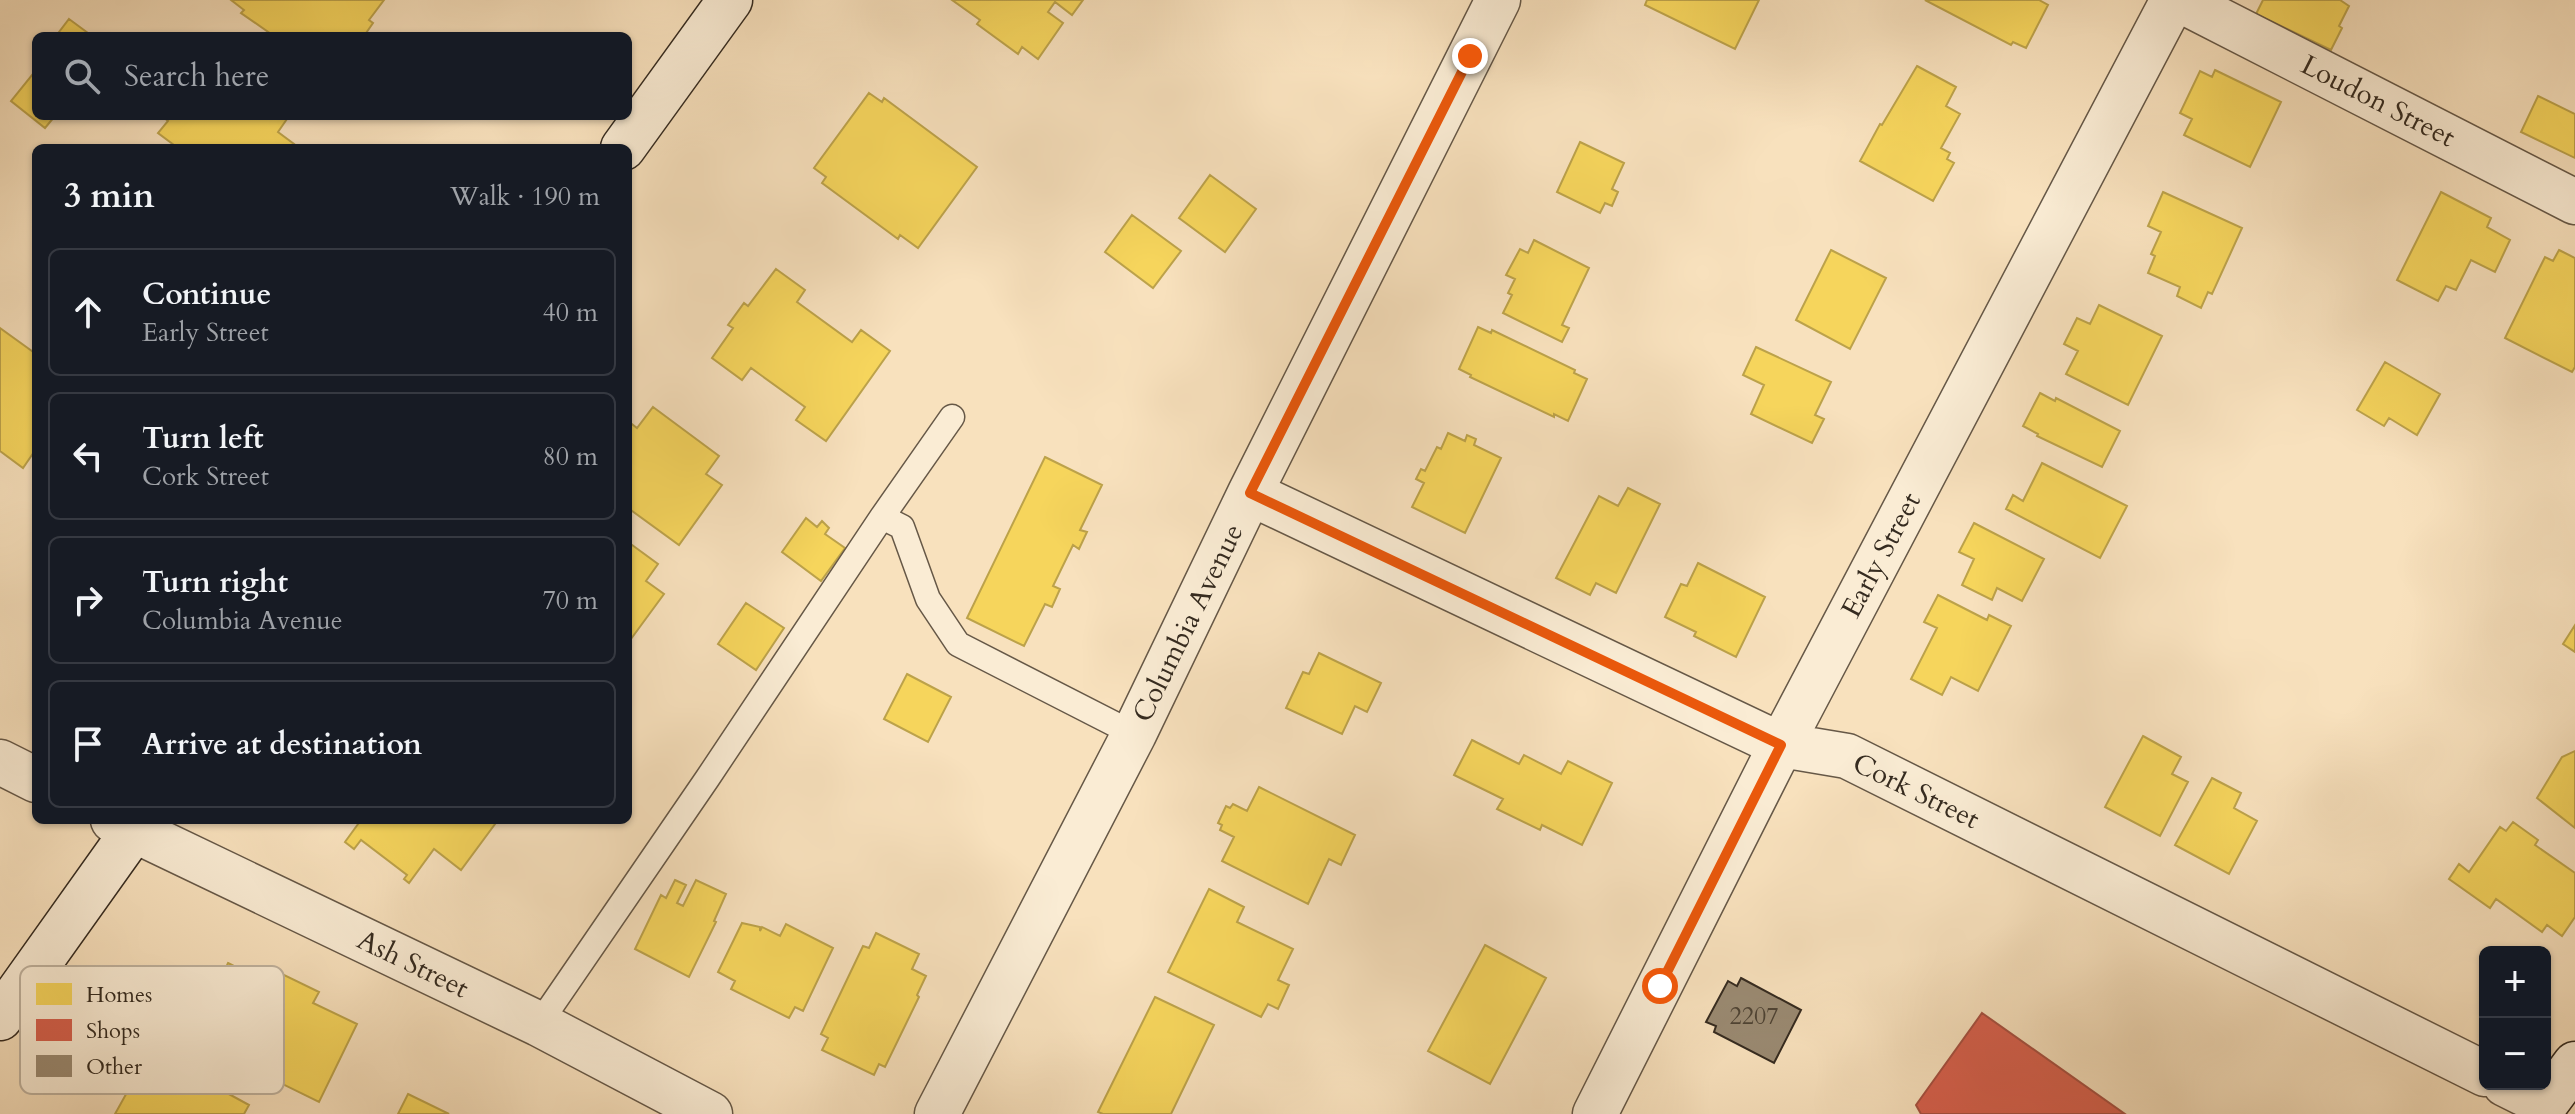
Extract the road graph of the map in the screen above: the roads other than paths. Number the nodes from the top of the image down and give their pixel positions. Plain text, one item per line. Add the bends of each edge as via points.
1 (730, 0) edge
2 (1498, 0) edge
3 (2173, 0) edge
4 (2180, 0) edge
5 (626, 144) edge
6 (2575, 202) edge
7 (952, 417) dead end
8 (1250, 493) junction
9 (882, 517) junction
10 (1134, 734) junction
11 (1781, 745) junction
12 (0, 762) edge
13 (32, 778) edge
14 (129, 824) edge
15 (35, 966) edge
16 (20, 988) edge
17 (0, 1018) edge
18 (539, 1024) junction
19 (2575, 1064) edge
20 (2479, 1071) edge
21 (2514, 1090) edge
22 (2541, 1109) edge
23 (710, 1114) edge
24 (937, 1114) edge
25 (1595, 1114) edge

1 - 5 street
2 - 8 street, Columbia Avenue
3 - 11 street, Early Street
4 - 6 street, Loudon Street
7 - 9 lane
8 - 10 street, Columbia Avenue
8 - 11 street, Cork Street
9 - 10 lane via 902,527 928,599 958,644
9 - 18 lane
10 - 24 street, Columbia Avenue
11 - 20 street, Cork Street via 1847,756
11 - 25 street, Early Street
12 - 13 street
14 - 15 street
14 - 18 street, Ash Street
16 - 17 street
18 - 23 street, Ash Street
19 - 22 street
21 - 22 street

